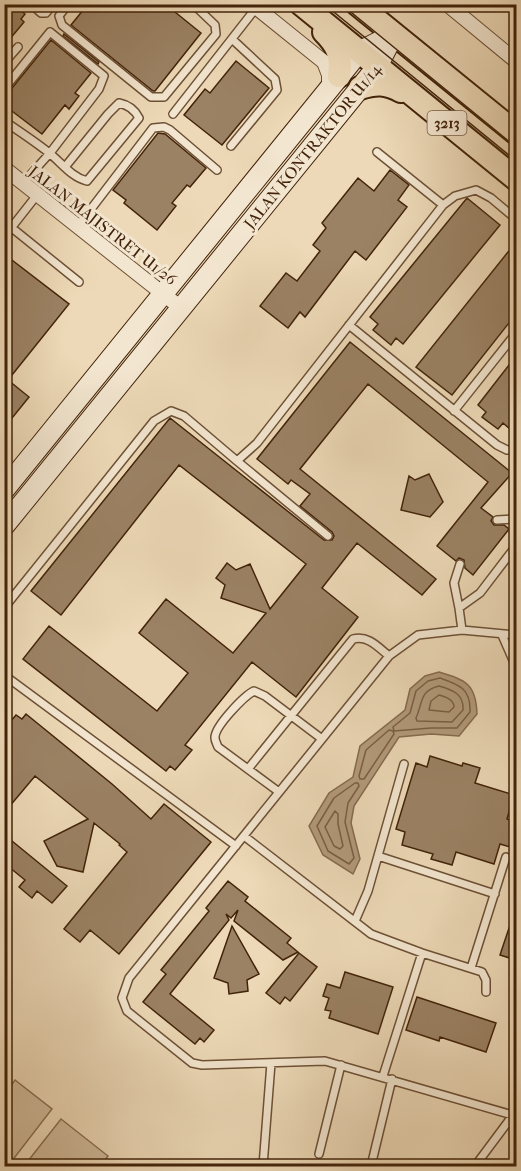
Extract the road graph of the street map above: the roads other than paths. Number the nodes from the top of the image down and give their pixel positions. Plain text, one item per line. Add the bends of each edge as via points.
1 (31, 4) edge
2 (52, 4) edge
3 (69, 4) edge
4 (193, 4) edge
5 (294, 4) edge
6 (301, 4) edge
7 (357, 4) edge
8 (447, 4) edge
9 (254, 6) edge
10 (394, 34) junction
11 (232, 39) junction
12 (18, 48) dead end
13 (359, 52) junction
14 (516, 62) edge
15 (4, 63) edge
16 (377, 67) junction
17 (334, 82) junction
18 (360, 88) junction
19 (4, 89) edge
20 (173, 114) dead end
21 (4, 121) edge
22 (516, 133) edge
23 (460, 134) junction
24 (231, 146) dead end
25 (377, 152) dead end
26 (50, 153) junction
27 (64, 167) junction
28 (4, 168) edge
29 (217, 170) dead end
30 (516, 180) edge
31 (23, 183) junction
32 (38, 195) junction
33 (443, 205) junction
34 (516, 219) edge
35 (78, 226) junction
36 (12, 228) junction
37 (4, 237) edge
38 (79, 282) dead end
39 (163, 294) junction
40 (181, 308) junction
41 (349, 325) junction
42 (516, 333) edge
43 (454, 411) junction
44 (516, 445) edge
45 (237, 461) junction
46 (4, 490) edge
47 (516, 519) edge
48 (497, 520) dead end
49 (4, 526) edge
50 (328, 536) dead end
51 (516, 546) edge
52 (460, 564) dead end
53 (4, 608) edge
54 (459, 608) junction
55 (462, 630) junction
56 (502, 634) junction
57 (516, 635) edge
58 (389, 656) junction
59 (516, 666) edge
60 (4, 675) edge
61 (292, 716) junction
62 (322, 740) junction
63 (404, 764) dead end
64 (248, 769) junction
65 (279, 792) junction
66 (244, 836) junction
67 (236, 846) junction
68 (378, 856) junction
69 (506, 857) dead end
70 (495, 894) junction
71 (355, 921) junction
72 (422, 953) junction
73 (471, 968) junction
74 (486, 992) dead end
75 (271, 1063) junction
76 (341, 1065) junction
77 (383, 1076) junction
78 (392, 1079) junction
79 (515, 1115) edge
80 (319, 1154) dead end
81 (263, 1167) edge
82 (370, 1167) edge
83 (475, 1167) edge

1 - 2 lane via 46,13
3 - 4 lane via 59,16 62,25 151,98 164,97 216,34 215,25
5 - 17 main road via 331,39 342,60
6 - 13 main road, 3213
7 - 10 main road, 3213
8 - 14 street
9 - 11 lane
9 - 17 street via 324,62
10 - 13 street, JALAN KONTRAKTOR U1/14
10 - 16 street, JALAN KONTRAKTOR U1/14
10 - 22 main road, 3213
11 - 20 lane
11 - 24 lane via 275,79 277,90
12 - 15 lane
13 - 16 main road, 3213
13 - 17 street, JALAN KONTRAKTOR U1/14
16 - 18 street, JALAN KONTRAKTOR U1/14
16 - 23 main road, 3213
17 - 39 street, JALAN KONTRAKTOR U1/14
18 - 23 main road via 387,84
18 - 40 street, JALAN KONTRAKTOR U1/14
19 - 26 lane via 50,32 104,76
21 - 26 lane
23 - 30 main road, 3213
25 - 33 lane
26 - 27 lane
26 - 31 lane
27 - 27 lane via 80,179 91,178 140,118 136,111 120,103
28 - 31 street, JALAN MAJISTRET U1/26
29 - 35 lane via 170,130 153,128
31 - 32 street, JALAN MAJISTRET U1/26
32 - 35 street, JALAN MAJISTRET U1/26
32 - 36 lane
33 - 34 lane via 455,196 476,190
33 - 41 lane
35 - 39 street, JALAN MAJISTRET U1/26
36 - 37 lane
36 - 38 lane
39 - 40 street, JALAN MAJISTRET U1/26
39 - 46 street, JALAN KONTRAKTOR U1/14
40 - 49 street, JALAN KONTRAKTOR U1/14
41 - 43 lane
41 - 45 lane via 257,443
42 - 43 lane
43 - 44 lane via 497,445 507,450
45 - 50 lane
45 - 53 lane via 184,416 171,411 154,421
47 - 48 lane
51 - 54 lane via 480,593
52 - 54 lane via 454,584
54 - 55 lane
55 - 56 lane
55 - 58 lane via 418,635
56 - 57 lane
56 - 59 lane
58 - 61 lane via 370,641 353,639
58 - 62 lane
60 - 67 lane
61 - 62 lane
61 - 64 lane
61 - 64 lane via 254,691 245,695 215,738 218,747
62 - 65 lane
63 - 68 lane
64 - 65 lane
65 - 66 lane
66 - 67 lane
66 - 71 lane
67 - 75 lane via 129,978 122,998 127,1011 192,1063
68 - 70 lane
68 - 71 lane
69 - 70 lane
70 - 73 lane
71 - 72 lane via 371,934
72 - 73 lane
72 - 77 lane
73 - 74 lane via 482,972
75 - 76 lane via 325,1061
75 - 81 lane
76 - 77 lane
76 - 80 lane
77 - 78 lane
78 - 79 lane
78 - 82 lane
79 - 83 lane

